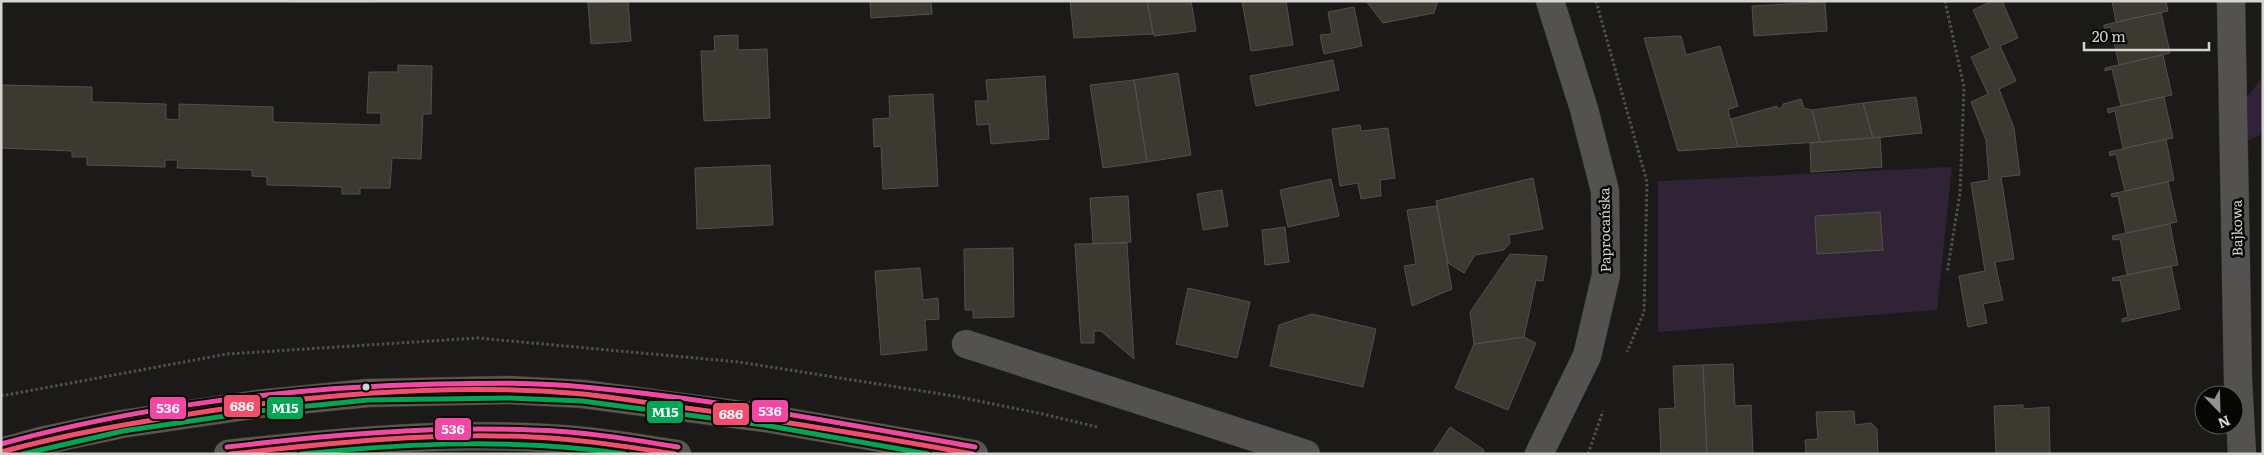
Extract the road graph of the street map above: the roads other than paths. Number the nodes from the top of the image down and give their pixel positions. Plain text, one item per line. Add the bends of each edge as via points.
1 (1550, 1) edge
2 (2231, 1) edge
3 (966, 344) dead end
4 (1, 452) edge
5 (228, 454) edge
6 (676, 454) edge
7 (974, 454) edge
8 (1306, 454) edge
9 (1539, 454) edge
10 (2242, 454) edge

1 - 9 street, Paprocańska via 1606,192 1606,275 1588,356
2 - 10 street, Bajkowa
3 - 8 street
4 - 7 main road via 122,424 258,404 368,393 508,390 583,394 765,418
5 - 6 main road via 324,443 462,437 575,440

